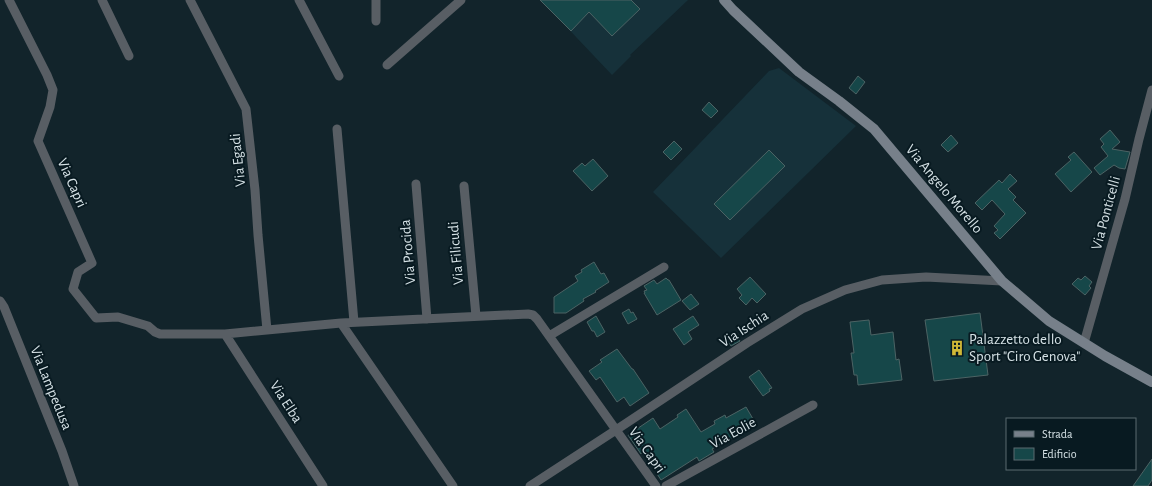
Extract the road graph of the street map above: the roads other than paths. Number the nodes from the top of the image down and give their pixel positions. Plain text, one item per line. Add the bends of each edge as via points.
1 (9, 0) edge
2 (102, 0) edge
3 (190, 0) edge
4 (299, 0) edge
5 (376, 0) edge
6 (461, 0) edge
7 (724, 0) edge
8 (376, 21) dead end
9 (128, 56) dead end
10 (387, 65) dead end
11 (339, 76) dead end
12 (1152, 90) edge
13 (337, 129) dead end
14 (416, 184) dead end
15 (464, 186) dead end
16 (664, 267) dead end
17 (1002, 281) junction
18 (0, 301) edge
19 (476, 316) junction
20 (427, 319) junction
21 (354, 322) junction
22 (341, 323) junction
23 (267, 330) junction
24 (225, 334) junction
25 (549, 336) junction
26 (1084, 343) junction
27 (1152, 382) edge
28 (813, 404) dead end
29 (616, 430) junction
30 (74, 486) edge
31 (323, 486) edge
32 (453, 486) edge
33 (530, 486) edge
34 (656, 486) edge
35 (666, 486) edge

1 - 24 street, Via Capri via 53,90 38,141 92,263 78,272 73,288 96,318 118,316 148,326 160,334
2 - 9 street
3 - 23 street, Via Egadi via 246,109
4 - 11 street
5 - 8 street
6 - 10 street
7 - 17 street, Via Angelo Morello via 799,72 874,129
12 - 26 street, Via Ponticelli via 1125,199
13 - 21 street
14 - 20 street, Via Procida
15 - 19 street, Via Filicudi
16 - 25 street
17 - 26 street, Via Angelo Morello via 1049,321
17 - 29 street, Via Ischia via 926,276 882,280 845,290 802,309
18 - 30 street, Via Lampedusa
19 - 20 street
19 - 25 street, Via Capri via 533,315
20 - 21 street
21 - 22 street
22 - 23 street
22 - 32 street
23 - 24 street
24 - 31 street, Via Elba
25 - 29 street, Via Capri
26 - 27 street, Via Angelo Morello
28 - 35 street, Via Eolie
29 - 33 street, Via Ischia
29 - 34 street, Via Capri

